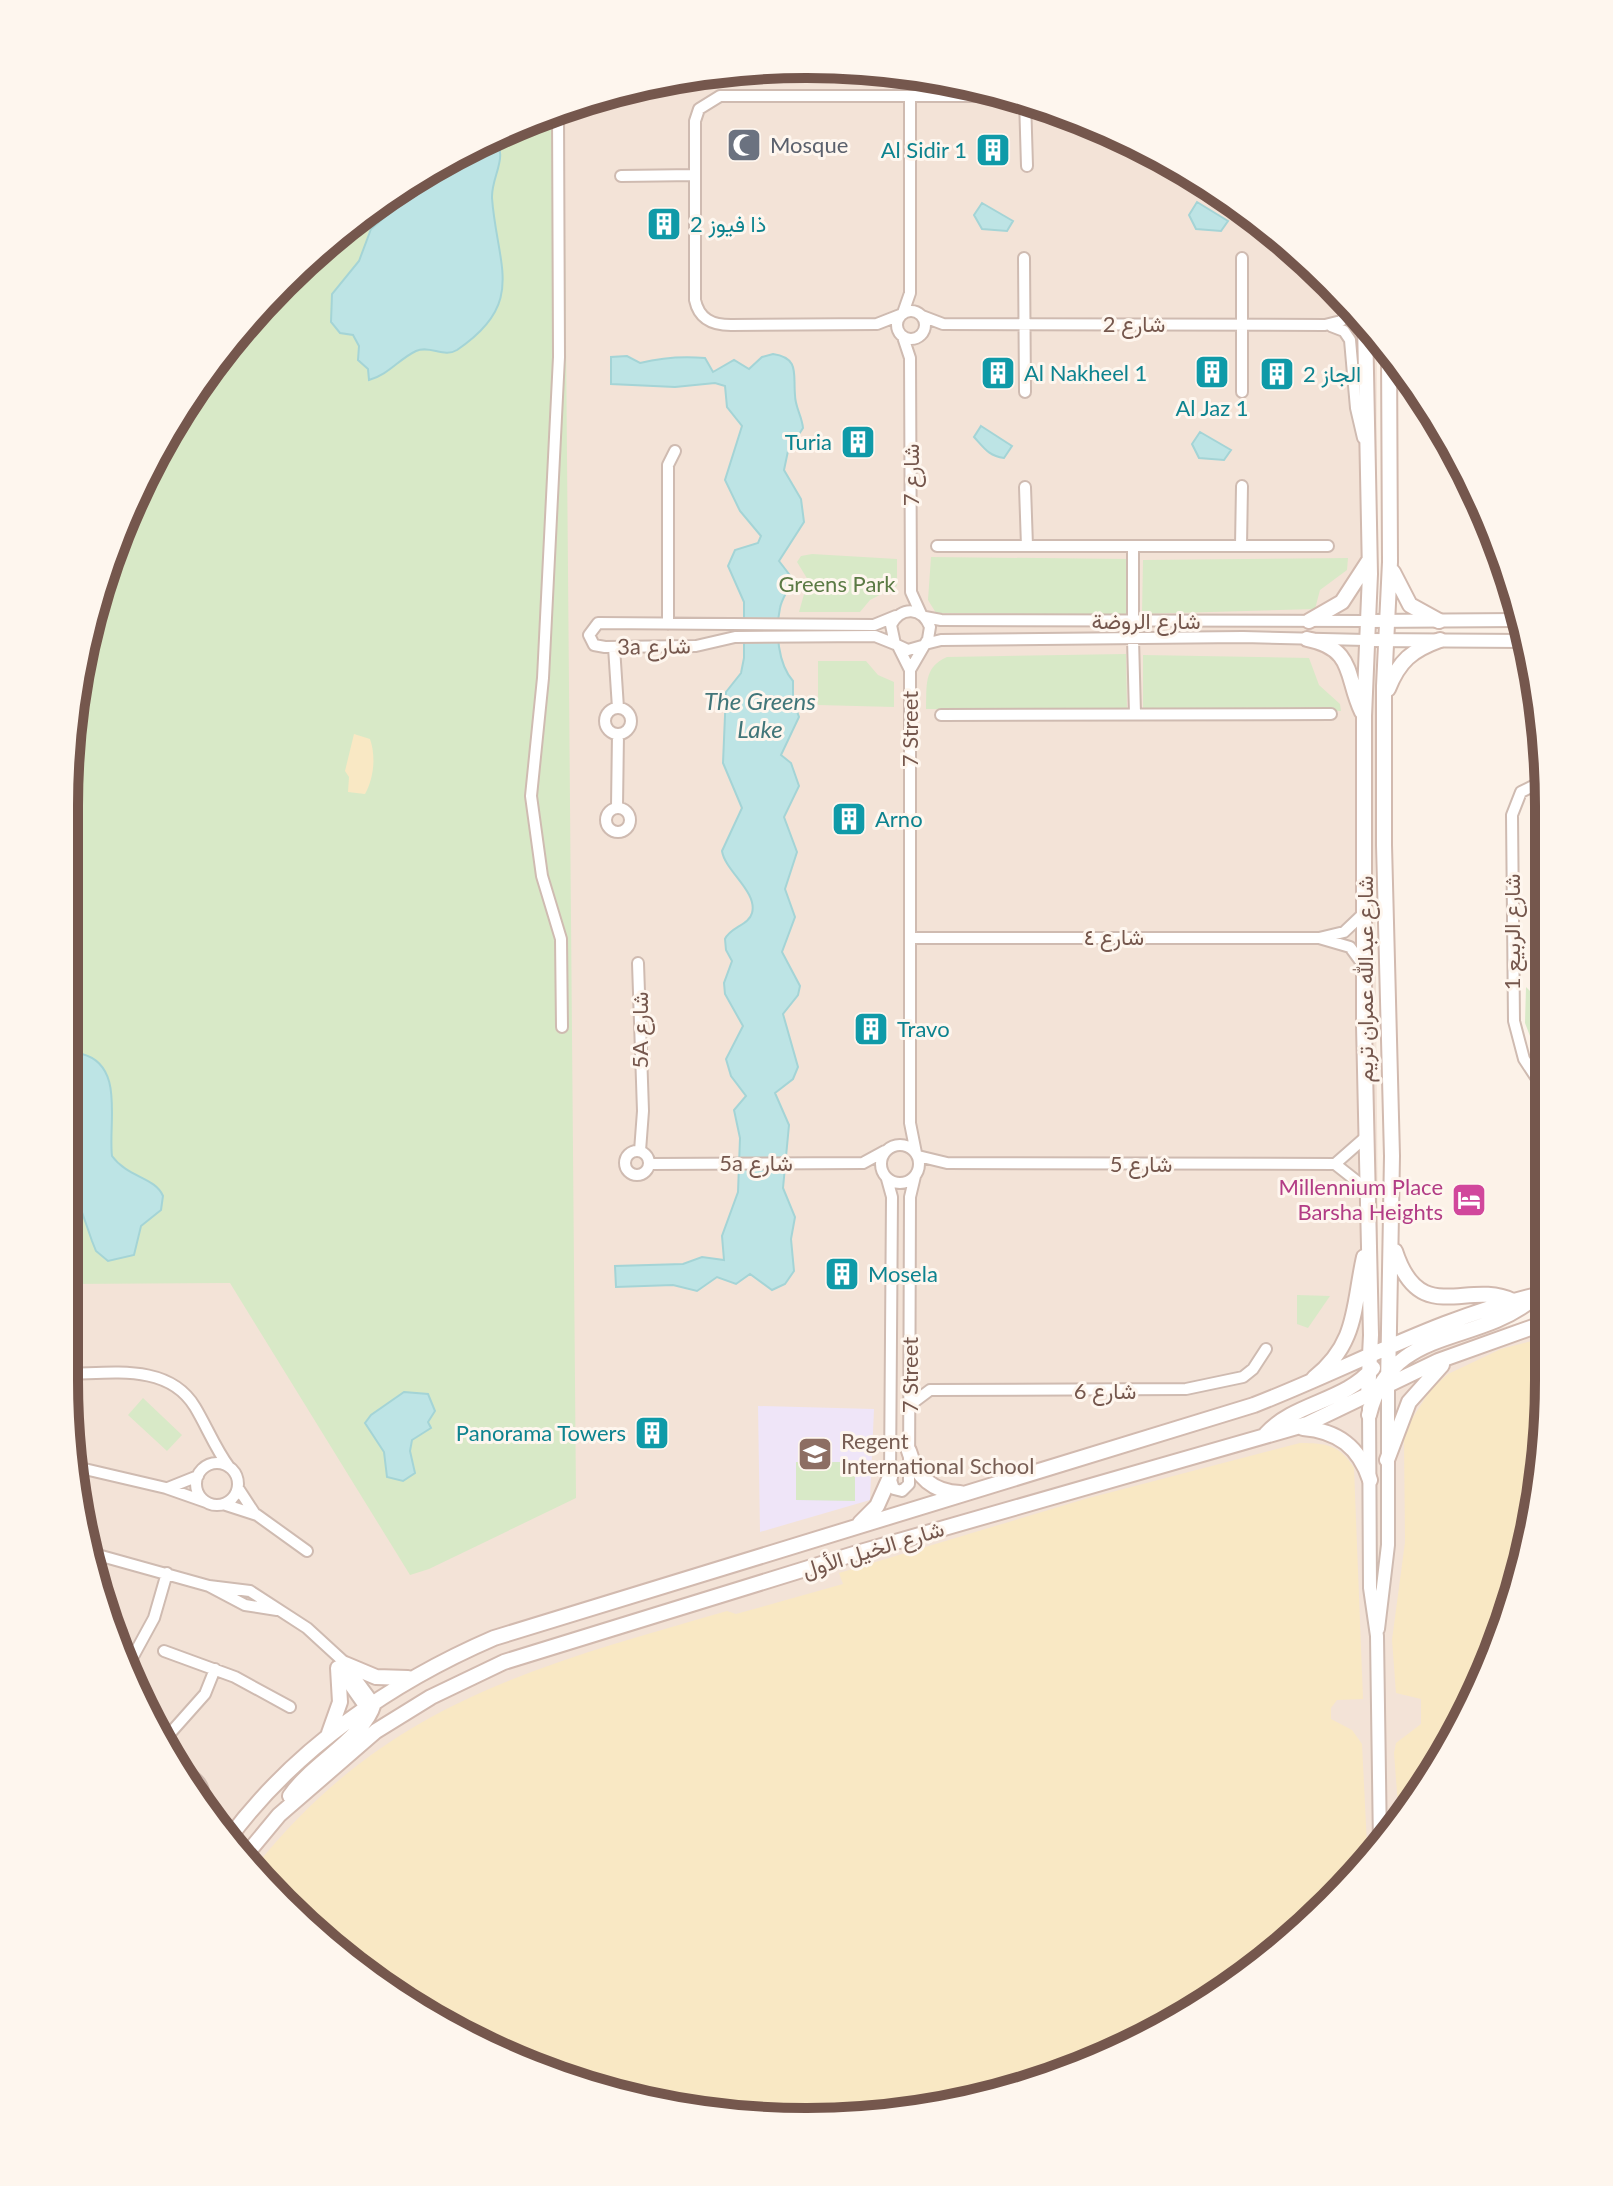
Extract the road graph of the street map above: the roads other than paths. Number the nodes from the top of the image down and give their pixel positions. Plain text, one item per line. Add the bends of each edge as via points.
1 (968, 96) edge
2 (910, 97) junction
3 (1025, 112) edge
4 (558, 122) edge
5 (1027, 166) dead end
6 (695, 175) junction
7 (621, 176) dead end
8 (1024, 258) dead end
9 (1242, 258) dead end
10 (910, 293) junction
11 (901, 314) junction
12 (920, 314) junction
13 (1345, 316) edge
14 (877, 324) junction
15 (943, 324) junction
16 (1025, 324) junction
17 (1242, 324) junction
18 (1325, 325) junction
19 (901, 335) junction
20 (921, 336) junction
21 (1365, 340) edge
22 (910, 358) junction
23 (1389, 370) edge
24 (1025, 392) dead end
25 (1242, 392) dead end
26 (1368, 449) junction
27 (675, 451) dead end
28 (1242, 486) dead end
29 (1025, 487) dead end
30 (937, 546) dead end
31 (1027, 546) junction
32 (1241, 546) junction
33 (1328, 546) dead end
34 (1133, 547) junction
35 (1370, 558) junction
36 (1390, 562) junction
37 (911, 592) junction
38 (898, 615) junction
39 (923, 615) junction
40 (1511, 620) edge
41 (1133, 621) junction
42 (1309, 621) junction
43 (1367, 621) junction
44 (1389, 621) junction
45 (1439, 621) junction
46 (665, 624) junction
47 (696, 624) junction
48 (735, 631) junction
49 (1133, 639) junction
50 (1307, 639) junction
51 (1366, 640) junction
52 (1387, 640) junction
53 (1440, 640) junction
54 (1515, 641) edge
55 (897, 645) junction
56 (924, 645) junction
57 (696, 646) junction
58 (617, 647) junction
59 (910, 670) junction
60 (1384, 701) junction
61 (618, 708) junction
62 (1135, 714) junction
63 (1331, 714) dead end
64 (941, 715) dead end
65 (1364, 716) junction
66 (618, 734) junction
67 (1534, 785) edge
68 (617, 807) dead end
69 (1364, 913) junction
70 (910, 938) junction
71 (1319, 938) junction
72 (638, 963) dead end
73 (1364, 966) junction
74 (562, 1027) dead end
75 (1535, 1073) edge
76 (910, 1123) junction
77 (1368, 1135) junction
78 (887, 1149) junction
79 (640, 1151) junction
80 (917, 1155) junction
81 (863, 1163) junction
82 (947, 1163) junction
83 (650, 1164) junction
84 (1335, 1164) junction
85 (916, 1175) junction
86 (886, 1177) junction
87 (1370, 1192) junction
88 (1370, 1238) junction
89 (1392, 1241) junction
90 (1535, 1296) edge
91 (1535, 1298) edge
92 (1514, 1301) junction
93 (1535, 1326) edge
94 (1387, 1346) junction
95 (1266, 1349) dead end
96 (1457, 1354) junction
97 (1371, 1356) junction
98 (1342, 1370) junction
99 (1369, 1372) junction
100 (78, 1374) edge
101 (910, 1375) junction
102 (1306, 1385) junction
103 (1380, 1386) junction
104 (930, 1390) junction
105 (1340, 1392) junction
106 (910, 1405) junction
107 (1369, 1415) joint
108 (1294, 1428) junction
109 (1266, 1434) junction
110 (210, 1436) junction
111 (909, 1451) junction
112 (1387, 1460) junction
113 (229, 1467) junction
114 (83, 1469) edge
115 (200, 1472) junction
116 (890, 1477) junction
117 (1370, 1480) junction
118 (166, 1488) junction
119 (238, 1488) junction
120 (965, 1493) junction
121 (206, 1502) junction
122 (223, 1504) junction
123 (257, 1515) junction
124 (856, 1526) junction
125 (307, 1551) dead end
126 (100, 1555) edge
127 (167, 1573) junction
128 (1377, 1636) junction
129 (164, 1651) dead end
130 (133, 1657) edge
131 (339, 1662) junction
132 (215, 1669) junction
133 (410, 1679) junction
134 (290, 1707) dead end
135 (374, 1710) junction
136 (400, 1715) junction
137 (170, 1733) edge
138 (321, 1744) junction
139 (285, 1809) junction
140 (1380, 1828) edge
141 (235, 1831) edge
142 (251, 1850) edge

1 - 2 street
2 - 6 street via 714,98 696,114
2 - 10 street
3 - 5 street
4 - 74 street via 560,337 543,678 531,796 542,876 561,939
6 - 7 street
6 - 14 street via 695,300 707,320 725,325
8 - 16 street
9 - 17 street
10 - 11 street
10 - 12 street
11 - 12 street
11 - 14 street
11 - 19 street via 896,324
12 - 15 street, شارع 2
12 - 20 street via 925,325
13 - 18 street
14 - 19 street
15 - 16 street, شارع 2
15 - 20 street, شارع 2
16 - 17 street, شارع 2
16 - 24 street
17 - 18 street, شارع 2
17 - 25 street
18 - 26 street via 1340,328 1350,340 1356,408
19 - 20 street
19 - 22 street, شارع 7
20 - 22 street, شارع 7
21 - 26 main road, شارع عبدالله عمران تريم
22 - 37 street, شارع 7
23 - 36 main road, شارع عبدالله عمران تريم
26 - 35 main road, شارع عبدالله عمران تريم
27 - 46 street via 668,465
28 - 32 street
29 - 31 street
30 - 31 street
31 - 34 street
32 - 33 street
32 - 34 street
34 - 41 street
35 - 42 main road via 1342,602
35 - 43 main road, شارع عبدالله عمران تريم
36 - 44 main road, شارع عبدالله عمران تريم
36 - 45 main road via 1405,599
37 - 38 street, شارع 7
37 - 39 street, شارع 7
38 - 39 street via 911,610
38 - 48 street, 3a شارع via 874,625 786,624
38 - 55 street via 890,630
39 - 41 street, شارع الروضة via 941,620
39 - 56 street via 930,627
40 - 45 street
41 - 42 street, شارع الروضة
42 - 43 street, شارع الروضة
43 - 44 street
43 - 51 main road, شارع عبدالله عمران تريم
44 - 45 street
44 - 52 main road, شارع عبدالله عمران تريم
46 - 47 street, 3a شارع
46 - 58 street, 3a شارع via 593,625 589,635 594,645
47 - 48 street, 3a شارع
47 - 57 street via 703,636
48 - 55 street, 3a شارع via 875,636
48 - 57 street, 3a شارع
49 - 50 street, شارع الروضة
49 - 56 street, شارع الروضة via 941,640
49 - 62 street
50 - 51 street, شارع الروضة
50 - 65 main road via 1327,645 1343,658
51 - 52 street
51 - 65 main road, شارع عبدالله عمران تريم
52 - 53 street
52 - 60 main road, شارع عبدالله عمران تريم
53 - 54 street
53 - 60 main road via 1415,650 1401,663
55 - 56 street via 908,650
55 - 59 street
56 - 59 street
57 - 58 street, 3a شارع
58 - 61 street
59 - 70 street, 7 Street
60 - 89 main road, شارع عبدالله عمران تريم
61 - 66 street via 606,721
61 - 66 street via 631,721 626,732
62 - 63 street
62 - 64 street
65 - 69 main road, شارع عبدالله عمران تريم
66 - 68 street
67 - 75 street, شارع الربيع 1 via 1521,792 1512,815 1512,994 1520,1047
69 - 71 street, شارع ٤ via 1344,932
69 - 73 main road, شارع عبدالله عمران تريم
70 - 71 street, شارع ٤
70 - 76 street, 7 Street
71 - 73 street, شارع ٤ via 1350,947
72 - 79 street, 5A شارع
73 - 77 main road, شارع عبدالله عمران تريم
76 - 78 street
76 - 80 street, 7 Street
77 - 84 street
77 - 87 main road, شارع عبدالله عمران تريم
78 - 80 street via 901,1144
78 - 81 street, 5a شارع
78 - 86 street via 881,1161
79 - 83 street
79 - 83 street via 628,1155 627,1171 640,1176
80 - 82 street, شارع 5
80 - 85 street
81 - 83 street, 5a شارع
81 - 86 street
82 - 84 street, شارع 5
82 - 85 street, شارع 5
84 - 87 street
85 - 86 street via 905,1183
85 - 101 street, 7 Street via 910,1197
86 - 116 street, 7 Street via 892,1197
87 - 88 main road, شارع عبدالله عمران تريم
88 - 97 main road, شارع عبدالله عمران تريم
88 - 102 main road via 1347,1337
89 - 92 main road via 1406,1275 1427,1293 1451,1299 1493,1295
89 - 94 main road, شارع عبدالله عمران تريم
90 - 92 main road, شارع الخيل الأول
91 - 103 main road via 1408,1355
92 - 94 main road, شارع الخيل الأول
93 - 96 main road, شارع الخيل الأول
94 - 97 main road, شارع الخيل الأول
94 - 99 main road
94 - 103 main road, شارع عبدالله عمران تريم
95 - 104 street, شارع 6 via 1248,1374 1194,1388
96 - 103 main road, شارع الخيل الأول
96 - 112 main road via 1409,1402
97 - 98 main road, شارع الخيل الأول
97 - 99 main road, شارع عبدالله عمران تريم
98 - 102 main road, شارع الخيل الأول
98 - 105 main road via 1352,1371 1356,1378
99 - 103 main road, شارع عبدالله عمران تريم
99 - 105 main road
100 - 110 street via 166,1379 194,1404
101 - 104 street
101 - 106 street, 7 Street
102 - 120 main road, شارع الخيل الأول
103 - 107 main road
103 - 108 main road, شارع الخيل الأول
103 - 112 street, شارع عبدالله عمران تريم
104 - 106 street
105 - 109 main road via 1293,1413
106 - 111 street, 7 Street
107 - 117 street, شارع عبدالله عمران تريم
108 - 109 main road, شارع الخيل الأول
108 - 117 main road via 1343,1439 1361,1456
109 - 136 main road, شارع الخيل الأول via 555,1644 479,1673
110 - 113 street
110 - 115 street
111 - 116 street, 7 Street via 908,1487 898,1491
111 - 120 main road via 915,1468 932,1486
112 - 128 street, شارع عبدالله عمران تريم via 1387,1566
113 - 115 street via 216,1463
113 - 119 street
114 - 118 street
115 - 118 street
115 - 121 street via 197,1490
116 - 124 main road via 877,1506
117 - 128 street, شارع عبدالله عمران تريم via 1370,1588
118 - 121 street
119 - 122 street
119 - 123 street
120 - 124 main road, شارع الخيل الأول
121 - 122 street
122 - 123 street
123 - 125 street
124 - 133 main road, شارع الخيل الأول via 520,1628
126 - 127 street
127 - 130 street via 154,1618
127 - 131 street via 250,1591 307,1628
128 - 140 street, شارع عبدالله عمران تريم
129 - 132 street
131 - 133 main road via 376,1677
131 - 135 street
131 - 138 main road via 338,1712
132 - 134 street
132 - 137 street via 205,1694
133 - 135 main road, شارع الخيل الأول
135 - 136 main road
135 - 138 main road, شارع الخيل الأول
135 - 139 main road via 298,1786
136 - 139 main road, شارع الخيل الأول
138 - 141 main road, شارع الخيل الأول
139 - 142 main road, شارع الخيل الأول

